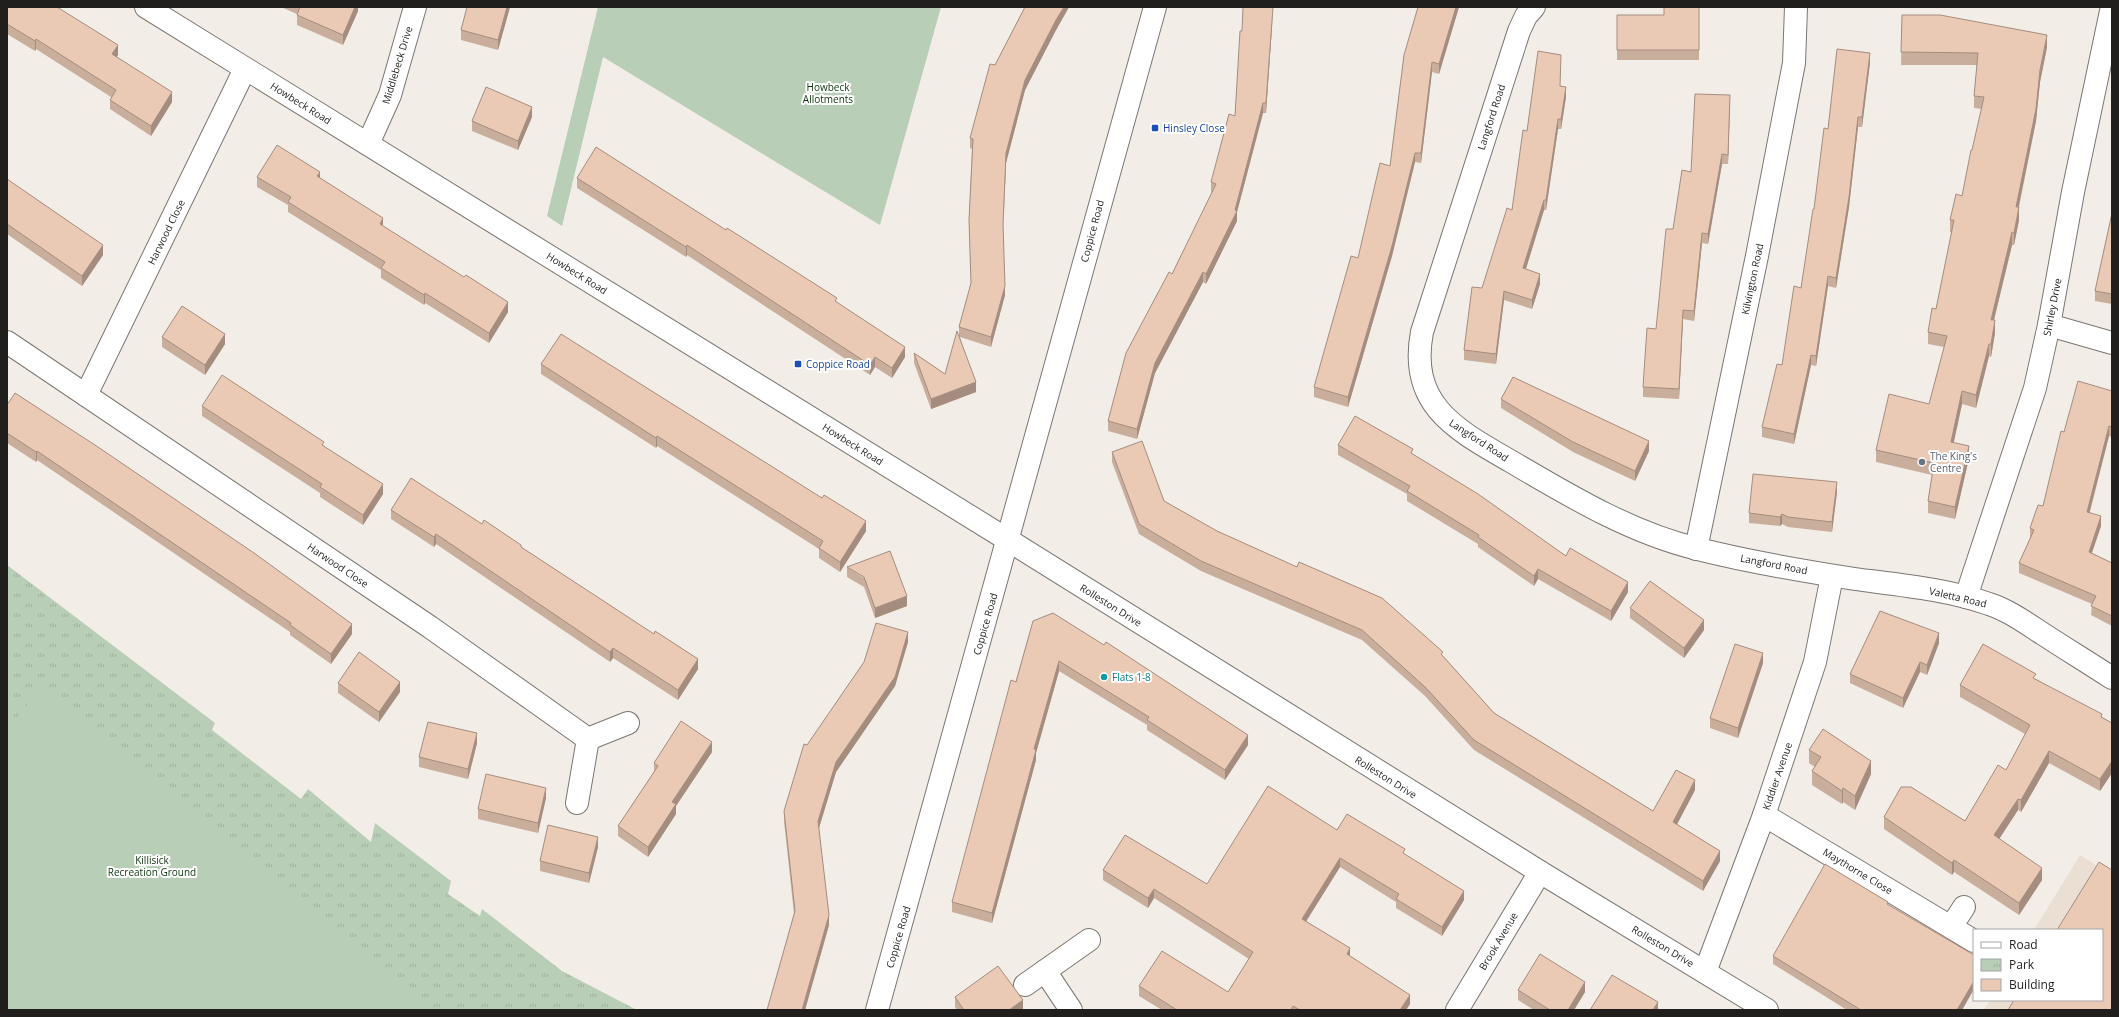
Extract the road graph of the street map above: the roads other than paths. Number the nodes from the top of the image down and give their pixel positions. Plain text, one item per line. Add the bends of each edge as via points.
1 (146, 7) edge
2 (415, 7) edge
3 (1155, 7) edge
4 (1534, 7) edge
5 (1796, 7) edge
6 (2108, 10) edge
7 (245, 68) junction
8 (368, 144) junction
9 (2049, 326) junction
10 (7, 342) edge
11 (2112, 343) edge
12 (86, 395) junction
13 (1008, 540) junction
14 (1696, 549) junction
15 (1832, 576) junction
16 (1966, 597) junction
17 (2112, 678) edge
18 (628, 723) dead end
19 (588, 739) junction
20 (577, 803) dead end
21 (1764, 815) junction
22 (1540, 872) junction
23 (1964, 907) dead end
24 (1951, 927) junction
25 (1089, 940) dead end
26 (1973, 940) edge
27 (1045, 971) junction
28 (1705, 972) junction
29 (1025, 985) dead end
30 (877, 1010) edge
31 (1071, 1010) edge
32 (1457, 1010) edge
33 (1767, 1010) edge

1 - 7 street, Howbeck Road
2 - 8 street, Middlebeck Drive via 390,95
3 - 13 street, Coppice Road
4 - 14 street, Langford Road via 1526,16 1519,31 1422,332 1418,360 1423,379 1439,413 1453,426 1478,442 1595,510 1641,530
5 - 14 street, Kilvington Road via 1793,70
6 - 9 street, Shirley Drive
7 - 8 street, Howbeck Road
7 - 12 street, Harwood Close
8 - 13 street, Howbeck Road
9 - 11 street
9 - 16 street, Shirley Drive via 2035,388
10 - 12 street, Harwood Close
12 - 19 street, Harwood Close via 430,627
13 - 22 street, Rolleston Drive
13 - 30 street, Coppice Road
14 - 15 street, Langford Road
15 - 16 street, Valetta Road
15 - 21 street, Kiddier Avenue via 1815,662
16 - 17 street, Valetta Road via 1991,604 2021,620
18 - 19 street
19 - 20 street
21 - 24 street, Maythorne Close
21 - 28 street, Kiddier Avenue
22 - 28 street, Rolleston Drive
22 - 32 street, Brook Avenue
23 - 24 street
24 - 26 street, Maythorne Close
25 - 27 street
27 - 29 street
27 - 31 street
28 - 33 street, Rolleston Drive

